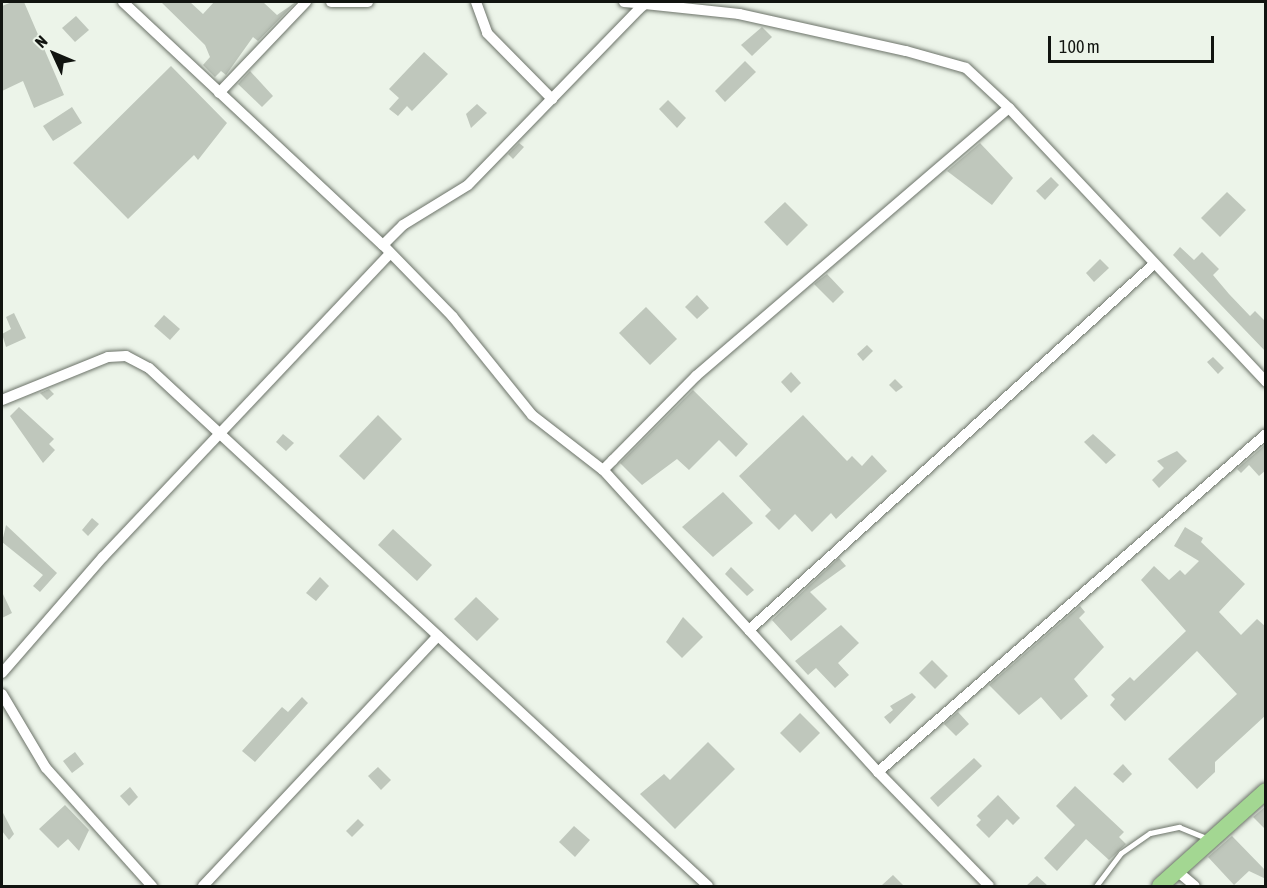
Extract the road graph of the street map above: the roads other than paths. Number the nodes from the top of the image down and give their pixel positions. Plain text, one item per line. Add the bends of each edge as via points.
1 (124, 2) edge
2 (306, 2) edge
3 (331, 2) edge
4 (368, 2) edge
5 (476, 2) edge
6 (624, 2) edge
7 (645, 4) junction
8 (219, 93) junction
9 (552, 99) junction
10 (1010, 108) junction
11 (386, 249) junction
12 (1154, 264) junction
13 (1266, 382) edge
14 (2, 400) edge
15 (222, 431) junction
16 (1266, 434) edge
17 (603, 470) junction
18 (749, 630) junction
19 (438, 636) junction
20 (2, 673) edge
21 (2, 694) edge
22 (878, 772) junction
23 (1266, 791) edge
24 (1210, 840) junction
25 (1177, 872) junction
26 (152, 886) edge
27 (203, 886) edge
28 (708, 886) edge
29 (988, 886) edge
30 (1096, 886) edge
31 (1160, 886) edge
32 (1195, 886) edge

1 - 8 street
2 - 8 street
3 - 4 street
5 - 9 street via 487,33
6 - 7 street
7 - 9 street
7 - 10 street via 739,14 958,65
8 - 11 street
9 - 11 street via 468,185 403,225
10 - 12 street
10 - 17 street via 696,376
11 - 15 street
11 - 17 street via 453,317 532,415
12 - 13 street
12 - 18 street
14 - 15 street via 108,357 126,356 149,368
15 - 19 street
15 - 20 street
16 - 22 street
17 - 18 street
18 - 22 street
19 - 27 street
19 - 28 street
21 - 26 street via 46,768
22 - 29 street
23 - 24 main road
24 - 25 main road
24 - 30 lane via 1179,827 1150,833 1121,853
25 - 31 main road
25 - 32 street

